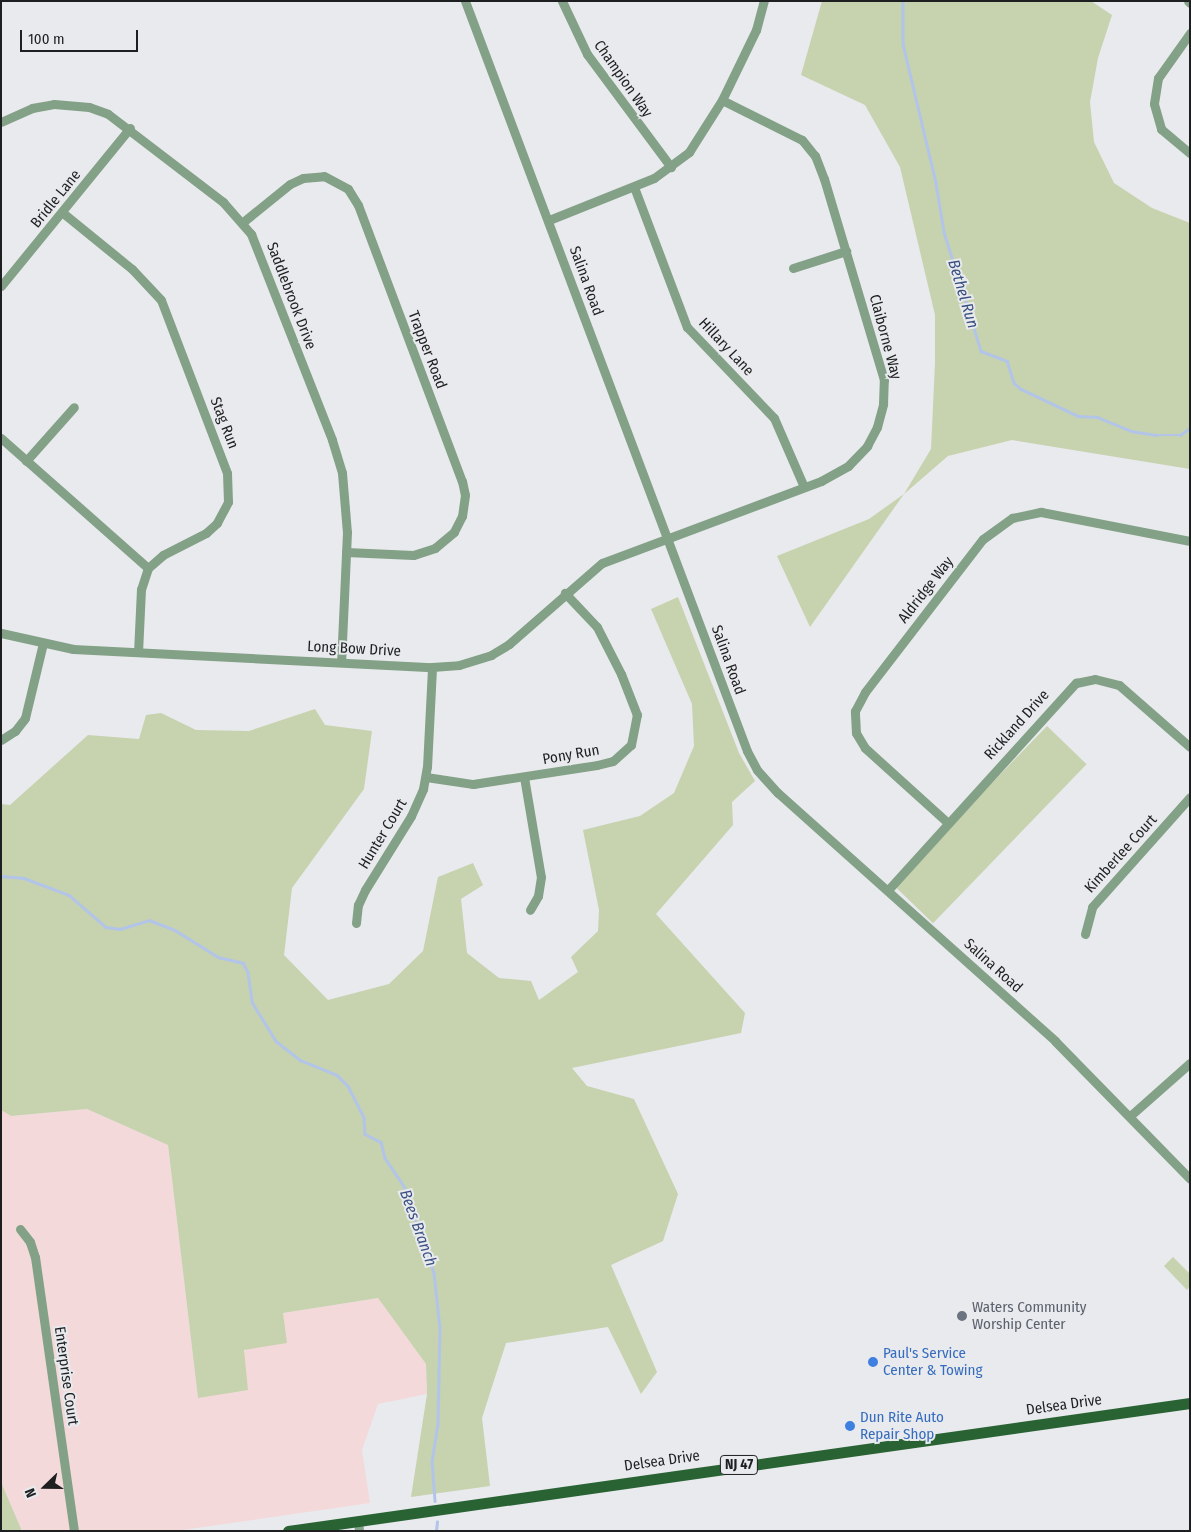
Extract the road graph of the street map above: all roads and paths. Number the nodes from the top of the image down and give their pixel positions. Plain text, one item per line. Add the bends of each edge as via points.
1 (465, 1) edge
2 (562, 1) edge
3 (764, 1) edge
4 (1190, 33) edge
5 (722, 100) junction
6 (1, 122) edge
7 (130, 128) junction
8 (1190, 153) edge
9 (670, 167) junction
10 (634, 187) junction
11 (63, 213) junction
12 (549, 220) junction
13 (243, 222) junction
14 (846, 251) junction
15 (793, 268) dead end
16 (1, 286) edge
17 (74, 407) dead end
18 (1, 438) edge
19 (26, 461) junction
20 (804, 487) junction
21 (667, 538) junction
22 (1190, 541) edge
23 (346, 552) junction
24 (148, 568) junction
25 (565, 593) junction
26 (1, 633) edge
27 (43, 643) junction
28 (138, 652) junction
29 (342, 662) junction
30 (432, 667) junction
31 (1, 740) edge
32 (1190, 747) edge
33 (426, 777) junction
34 (524, 777) junction
35 (1190, 797) edge
36 (948, 823) junction
37 (888, 890) junction
38 (530, 910) dead end
39 (356, 923) dead end
40 (1085, 934) dead end
41 (1190, 1063) edge
42 (1130, 1116) junction
43 (1190, 1179) edge
44 (20, 1229) dead end
45 (1190, 1403) edge
46 (359, 1526) edge
47 (74, 1531) edge
48 (288, 1531) edge

1 - 12 street, Salina Road
2 - 9 street, Champion Way via 587,54
3 - 5 street via 756,30
4 - 8 street via 1158,78 1154,104 1162,130
5 - 9 street via 695,144
5 - 14 street, Claiborne Way via 788,131 809,148 820,167
6 - 7 street, Saddlebrook Drive via 32,108 66,104 100,110
7 - 11 street, Bridle Lane
7 - 13 street, Saddlebrook Drive
9 - 10 street
10 - 12 street
10 - 20 street, Hillary Lane via 687,327 774,418
11 - 16 street, Bridle Lane
11 - 24 street, Stag Run via 132,268 161,300 228,473 228,502 217,523 206,533 163,555
12 - 21 street, Salina Road
13 - 23 street, Saddlebrook Drive via 262,256 338,456 347,511
13 - 23 street, Trapper Road via 290,184 303,178 324,176 348,189 358,205 462,481 465,496 462,516 454,532 435,548 413,555
14 - 15 street
14 - 20 street, Claiborne Way via 882,368 885,392 882,415 873,437 854,461 831,477
17 - 19 street
18 - 19 street
19 - 24 street
20 - 21 street, Claiborne Way
21 - 25 street, Long Bow Drive via 602,562
21 - 37 street, Salina Road via 746,751 757,770 778,793
22 - 36 street, Aldridge Way via 1041,512 1012,518 983,539 864,692 855,711 856,733 865,748
23 - 29 street, Saddlebrook Drive
24 - 28 street via 141,589
25 - 30 street, Long Bow Drive via 501,650 471,662
25 - 34 street, Pony Run via 606,642 634,706 636,730 631,745 613,761
26 - 27 street, Long Bow Drive
27 - 28 street, Long Bow Drive via 73,649
27 - 31 street via 25,718 15,731
28 - 29 street, Long Bow Drive
29 - 30 street, Long Bow Drive
30 - 33 street, Hunter Court
32 - 36 street, Rickland Drive via 1119,685 1099,679 1080,682 1065,692
33 - 34 street, Pony Run via 474,784
33 - 39 street, Hunter Court via 412,816 365,890 358,905
34 - 38 street via 541,877 538,896
35 - 40 street, Kimberlee Court via 1092,907
36 - 37 street, Rickland Drive
37 - 42 street, Salina Road via 1055,1041
41 - 42 street
42 - 43 street, Salina Road
44 - 47 street, Enterprise Court via 30,1242 35,1258
45 - 46 main road, Delsea Drive / NJ 47
46 - 48 main road, Delsea Drive / NJ 47

